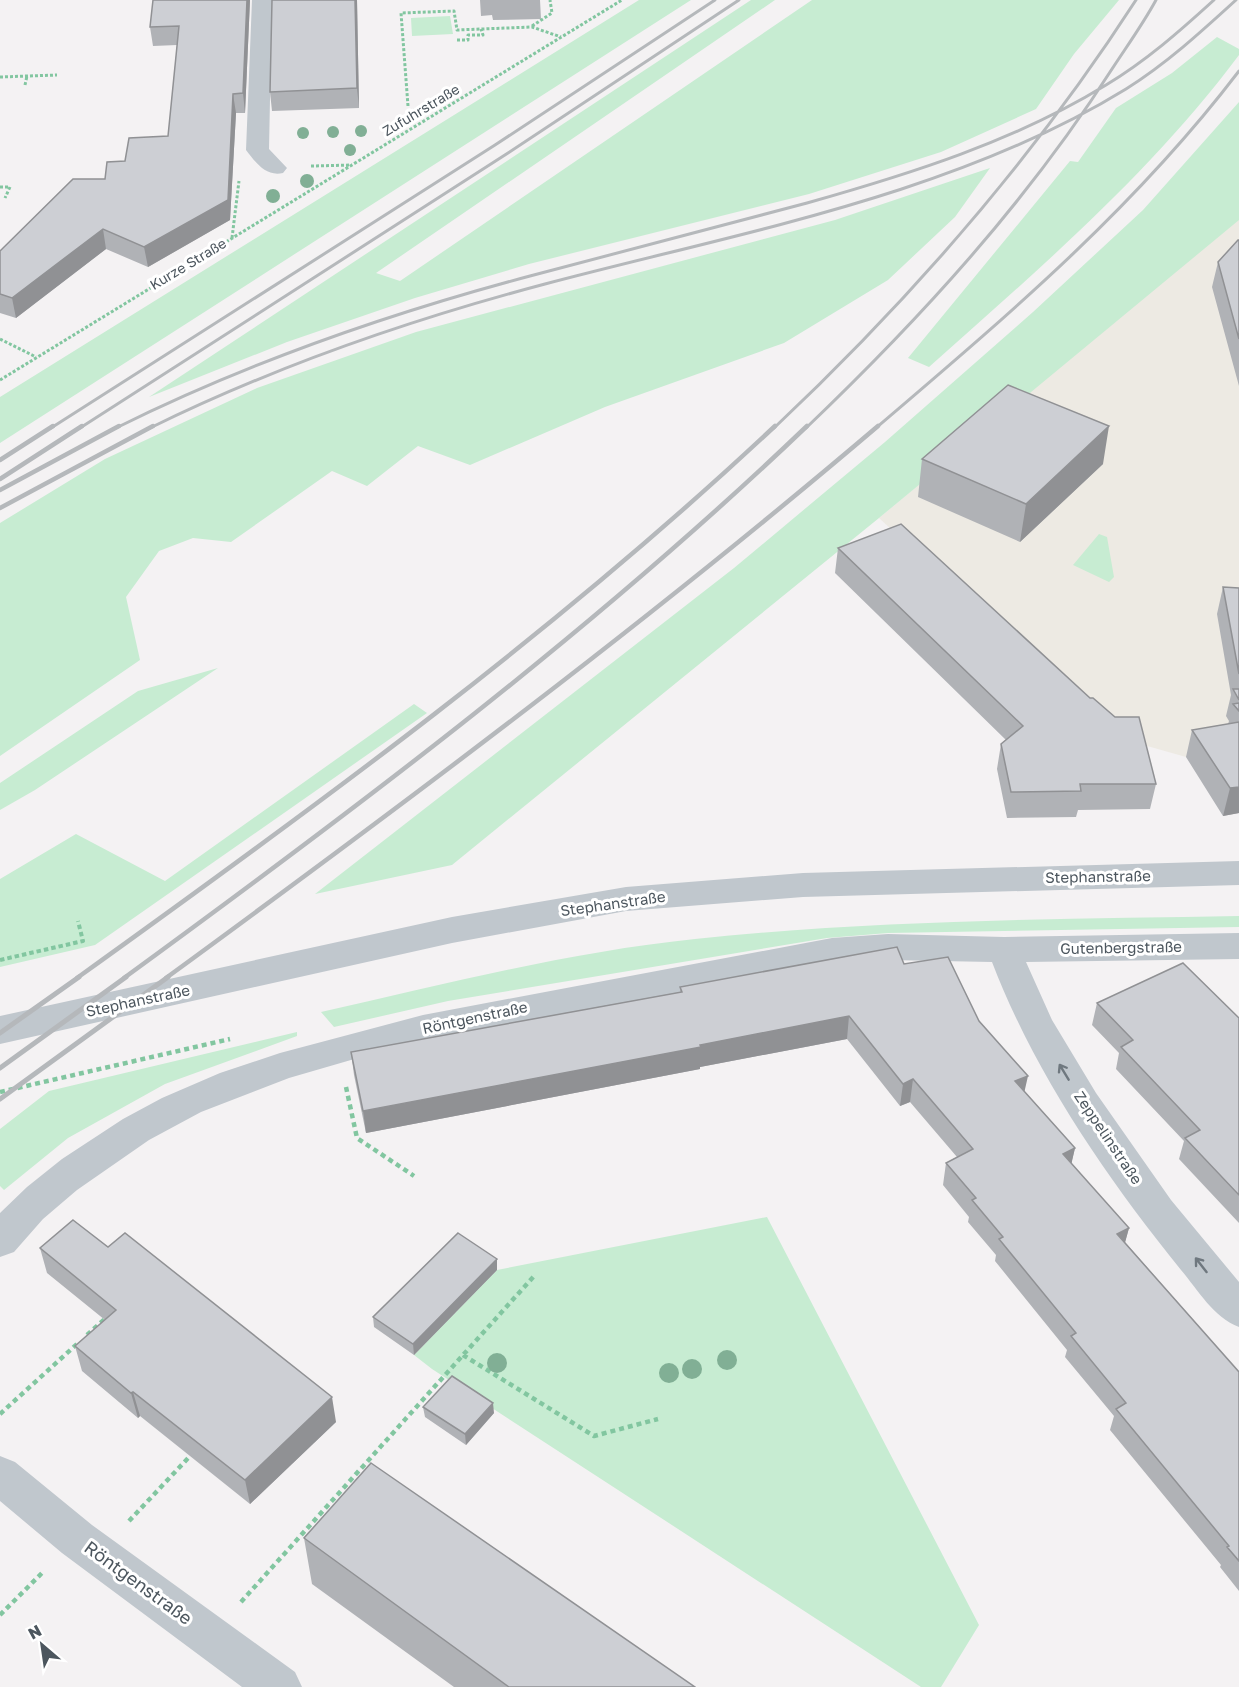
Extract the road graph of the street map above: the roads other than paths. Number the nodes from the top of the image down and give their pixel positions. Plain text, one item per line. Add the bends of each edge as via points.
1 (262, 0) edge
2 (274, 168) road end
3 (1239, 873) edge
4 (1239, 946) edge
5 (1004, 950) junction
6 (0, 1030) edge
7 (0, 1241) edge
8 (1239, 1310) edge
9 (0, 1475) edge
10 (279, 1687) edge

1 - 2 street via 258,150
3 - 6 street, Stephanstraße via 803,885 626,899 452,930
4 - 5 street, Gutenbergstraße
5 - 7 street, Röntgenstraße via 888,947 832,951 451,1021 338,1050 187,1102 126,1135 62,1179
8 -> 5 street, Zeppelinstraße via 1157,1209 1078,1094 1038,1028
9 - 10 street, Röntgenstraße via 87,1546

